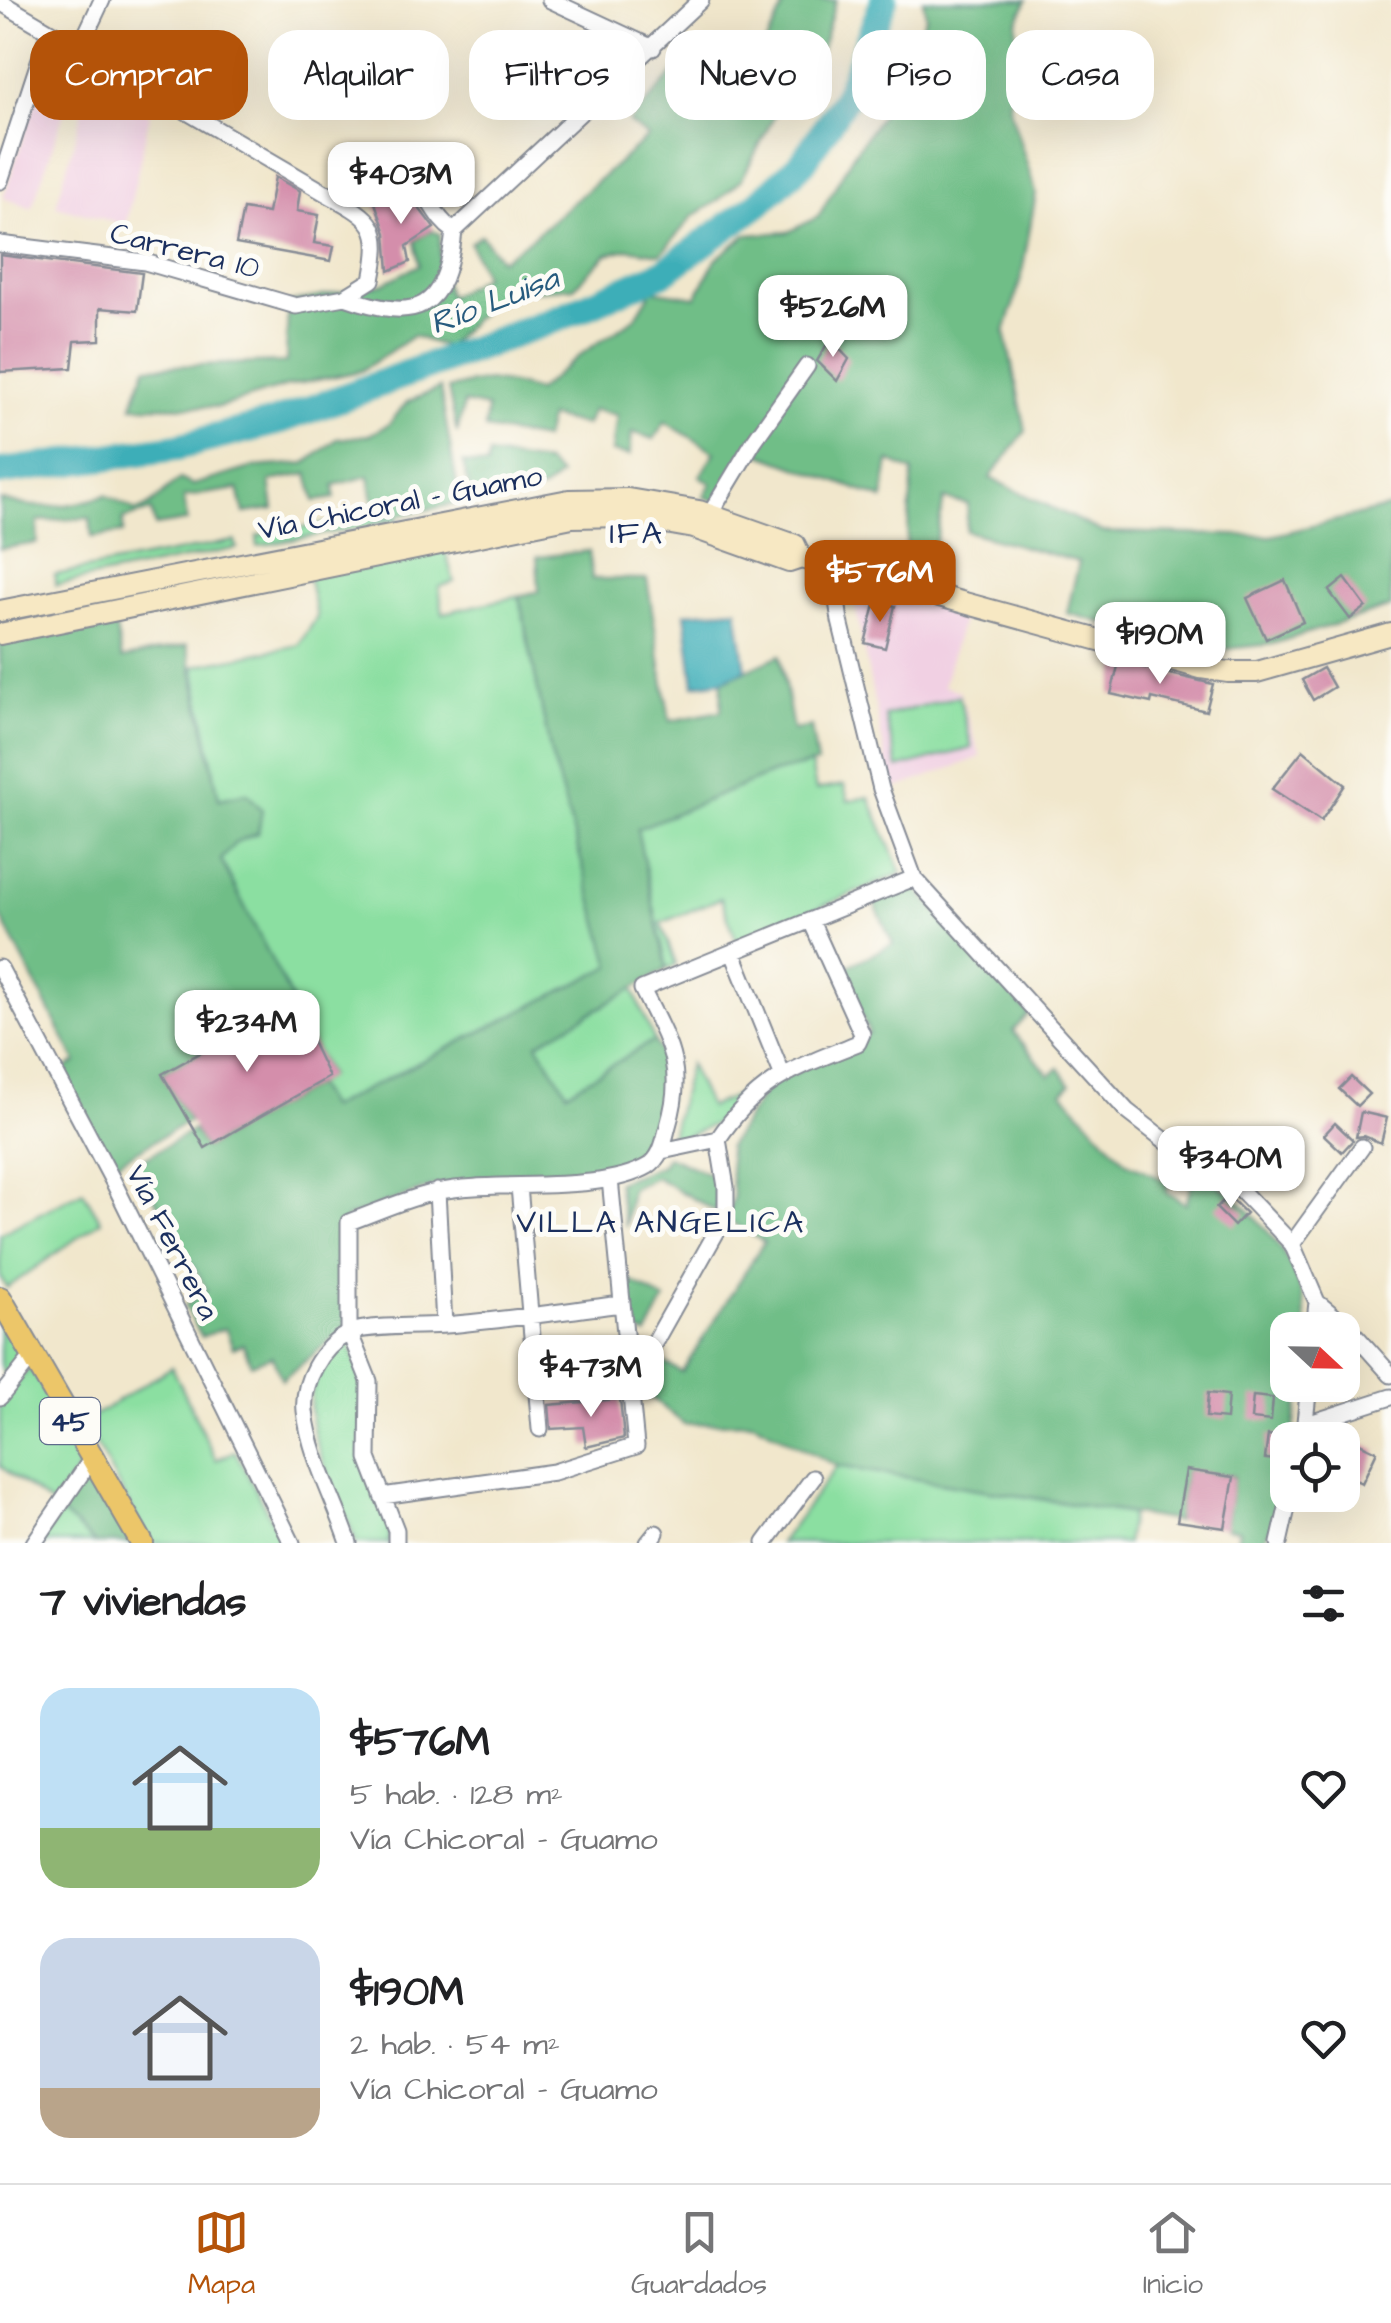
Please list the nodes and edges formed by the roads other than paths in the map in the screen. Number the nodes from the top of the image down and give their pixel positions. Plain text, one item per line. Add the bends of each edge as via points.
1 (102, 0) edge
2 (550, 0) edge
3 (701, 0) edge
4 (0, 2) edge
5 (42, 30) edge
6 (88, 30) edge
7 (652, 48) junction
8 (30, 89) edge
9 (198, 120) edge
10 (0, 181) edge
11 (326, 194) junction
12 (454, 231) junction
13 (0, 244) edge
14 (345, 297) junction
15 (807, 366) dead end
16 (701, 518) junction
17 (832, 568) junction
18 (258, 571) junction
19 (57, 600) junction
20 (0, 611) edge
21 (61, 622) junction
22 (0, 634) edge
23 (1391, 634) edge
24 (914, 878) junction
25 (811, 921) junction
26 (733, 953) junction
27 (0, 968) edge
28 (782, 1074) junction
29 (718, 1139) junction
30 (1362, 1147) dead end
31 (662, 1151) junction
32 (610, 1179) junction
33 (518, 1186) junction
34 (437, 1191) junction
35 (1292, 1244) junction
36 (0, 1298) edge
37 (1318, 1302) junction
38 (622, 1304) junction
39 (1317, 1312) edge
40 (530, 1316) junction
41 (444, 1325) junction
42 (350, 1332) junction
43 (653, 1345) dead end
44 (32, 1356) junction
45 (1391, 1376) edge
46 (2, 1386) edge
47 (1391, 1397) edge
48 (1330, 1422) edge
49 (540, 1429) dead end
50 (92, 1458) junction
51 (813, 1478) dead end
52 (382, 1496) junction
53 (1286, 1512) edge
54 (1278, 1542) edge
55 (34, 1543) edge
56 (142, 1543) edge
57 (292, 1543) edge
58 (348, 1543) edge
59 (396, 1543) edge
60 (765, 1543) edge

1 - 6 street
2 - 7 street
3 - 7 street
4 - 5 street
7 - 12 street
8 - 10 street
9 - 11 street
11 - 12 street via 414,184 438,220
11 - 14 street via 366,216 378,246 372,280
12 - 14 street via 451,259 430,303 389,308
13 - 14 street, Carrera 10 via 144,262 296,306
15 - 16 street
16 - 17 street, Vía Chicoral - Guamo via 795,546 802,558
16 - 18 street, Vía Chicoral - Guamo via 628,499 569,500 526,518
17 - 23 street, Vía Chicoral - Guamo via 1228,672 1257,672
17 - 24 street via 881,789
18 - 19 street, Vía Chicoral - Guamo
18 - 21 street, Vía Chicoral - Guamo
19 - 20 street, Vía Chicoral - Guamo
19 - 21 street
21 - 22 street, Vía Chicoral - Guamo
24 - 25 street
24 - 35 street via 1127,1111 1233,1182
25 - 26 street
25 - 28 street via 862,1034 858,1044
26 - 28 street
26 - 31 street via 642,989 672,1051 677,1080
27 - 57 street, Vía Ferrera
28 - 29 street
29 - 31 street
29 - 43 street via 726,1215
30 - 35 street
31 - 32 street via 650,1165
32 - 33 street
32 - 38 street
33 - 34 street
33 - 40 street
34 - 41 street
34 - 42 street via 349,1222
35 - 37 street
36 - 44 main road, 45
37 - 39 street
37 - 45 street
38 - 40 street
38 - 52 street via 636,1446 554,1472
40 - 41 street
40 - 49 street
41 - 42 street
42 - 52 street via 368,1381 368,1458
42 - 58 street via 319,1360 306,1385 304,1410
44 - 46 street
44 - 50 main road, 45
47 - 48 street
50 - 55 street
50 - 56 main road, 45
51 - 60 street
52 - 59 street
53 - 54 street

